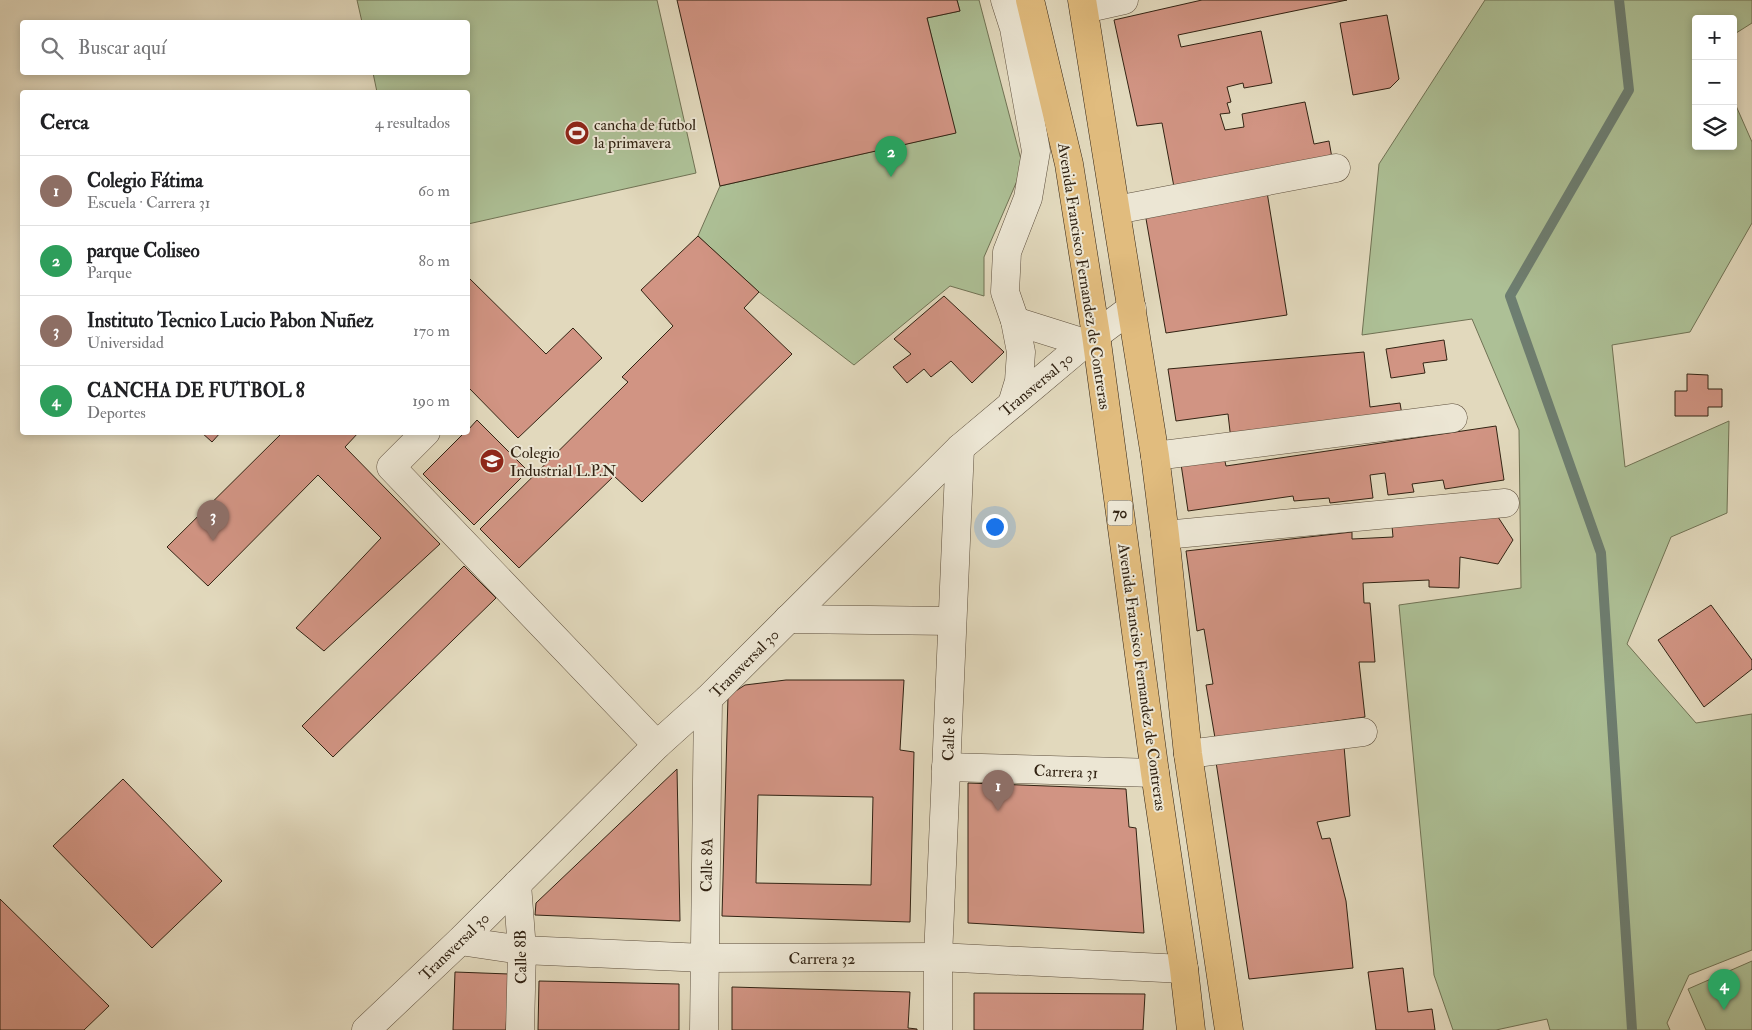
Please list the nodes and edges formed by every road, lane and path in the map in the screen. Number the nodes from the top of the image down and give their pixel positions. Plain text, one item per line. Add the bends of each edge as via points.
1 (1005, 0) edge
2 (1030, 0) edge
3 (1124, 0) edge
4 (1083, 4) edge
5 (1336, 168) dead end
6 (1116, 210) junction
7 (1132, 308) junction
8 (1015, 321) junction
9 (1090, 339) junction
10 (1012, 404) junction
11 (1453, 418) dead end
12 (423, 435) edge
13 (960, 448) junction
14 (1155, 456) junction
15 (1505, 503) dead end
16 (1165, 535) junction
17 (788, 619) junction
18 (952, 621) junction
19 (708, 699) junction
20 (1363, 732) dead end
21 (657, 745) junction
22 (1188, 754) junction
23 (946, 767) junction
24 (1156, 773) junction
25 (517, 884) junction
26 (460, 941) junction
27 (522, 950) junction
28 (938, 957) junction
29 (705, 958) junction
30 (1184, 969) junction
31 (366, 1030) edge
32 (520, 1030) edge
33 (704, 1030) edge
34 (938, 1030) edge
35 (1191, 1030) edge
36 (1229, 1030) edge

1 - 8 street via 1014,28 1036,152 1028,198 1007,252 1005,292
2 - 9 main road, Avenida Francisco Fernandez de Contreras / 70 via 1069,164
3 - 4 street
4 - 6 main road, Avenida Francisco Fernandez de Contreras
5 - 6 street
6 - 7 main road, Avenida Francisco Fernandez de Contreras
7 - 9 street, Transversal 30
7 - 14 main road, Avenida Francisco Fernandez de Contreras
8 - 9 street
8 - 10 street via 1021,352 1019,381
9 - 10 street, Transversal 30
9 - 24 main road, Avenida Francisco Fernandez de Contreras / 70
10 - 13 street, Transversal 30
11 - 14 street
12 - 21 street via 391,467
13 - 17 street, Transversal 30
13 - 18 street, Calle 8
14 - 16 main road, Avenida Francisco Fernandez de Contreras
15 - 16 street
16 - 22 main road, Avenida Francisco Fernandez de Contreras
17 - 18 street
17 - 19 street, Transversal 30
18 - 23 street, Calle 8
19 - 21 street, Transversal 30
19 - 29 street, Calle 8A
20 - 22 street
21 - 25 street, Transversal 30
22 - 36 main road, Avenida Francisco Fernandez de Contreras
23 - 24 street, Carrera 31
23 - 28 street, Calle 8
24 - 30 main road, Avenida Francisco Fernandez de Contreras / 70
25 - 26 street, Transversal 30
25 - 27 street, Calle 8B
26 - 27 street, Carrera 32
26 - 31 street, Transversal 30
27 - 29 street, Carrera 32
27 - 32 street, Calle 8B
28 - 29 street, Carrera 32
28 - 30 street, Carrera 32
28 - 34 street, Calle 8
29 - 33 street, Calle 8A
30 - 35 main road, Avenida Francisco Fernandez de Contreras / 70

